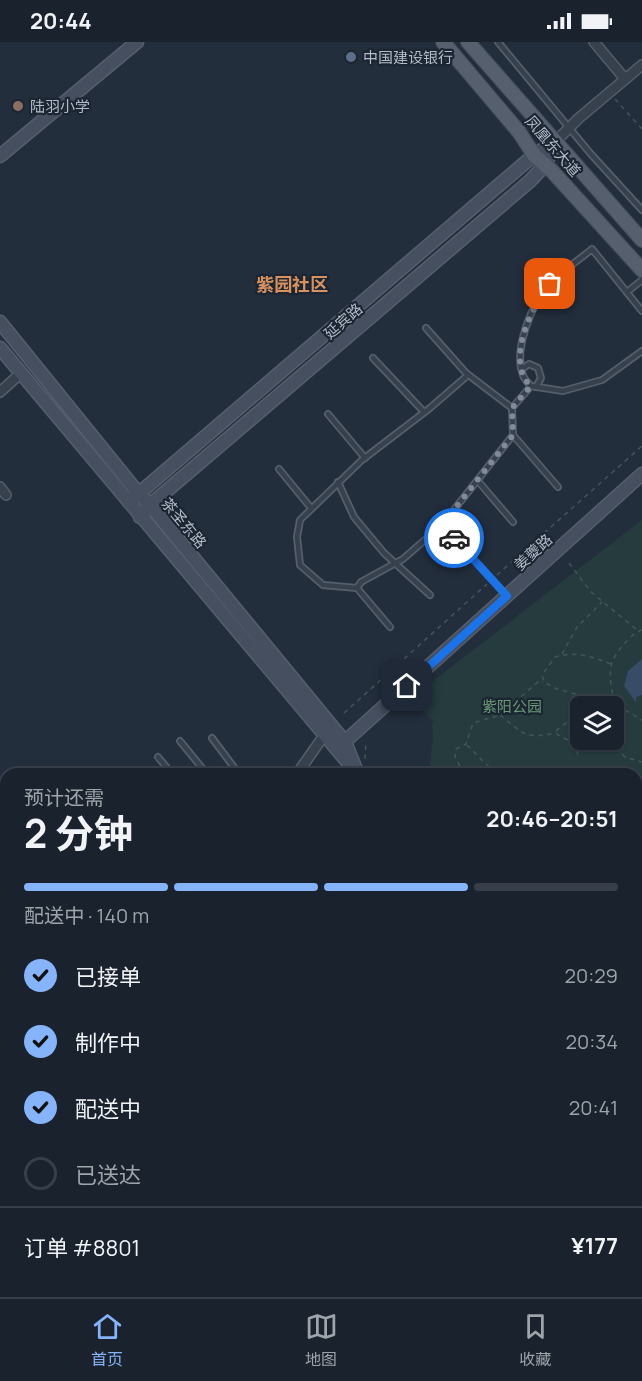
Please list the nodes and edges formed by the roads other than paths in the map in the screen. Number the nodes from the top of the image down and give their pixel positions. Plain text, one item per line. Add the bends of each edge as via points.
1 (137, 42) edge
2 (443, 42) edge
3 (468, 42) edge
4 (498, 42) edge
5 (594, 42) edge
6 (642, 65) edge
7 (625, 79) junction
8 (568, 127) junction
9 (555, 142) junction
10 (534, 154) junction
11 (0, 156) edge
12 (545, 165) junction
13 (642, 210) edge
14 (642, 240) edge
15 (642, 270) edge
16 (642, 280) edge
17 (627, 292) junction
18 (642, 311) edge
19 (0, 322) edge
20 (426, 328) dead end
21 (0, 348) edge
22 (642, 351) edge
23 (373, 358) dead end
24 (522, 369) junction
25 (21, 373) junction
26 (468, 375) junction
27 (534, 386) junction
28 (0, 392) edge
29 (512, 408) junction
30 (424, 412) junction
31 (328, 414) dead end
32 (513, 435) junction
33 (365, 458) junction
34 (279, 469) dead end
35 (642, 474) edge
36 (478, 481) junction
37 (338, 482) junction
38 (558, 487) dead end
39 (134, 498) junction
40 (150, 505) junction
41 (310, 508) junction
42 (140, 517) junction
43 (513, 522) dead end
44 (442, 525) junction
45 (396, 563) junction
46 (357, 588) junction
47 (430, 595) dead end
48 (507, 596) junction
49 (390, 627) dead end
50 (324, 734) junction
51 (212, 738) dead end
52 (180, 741) dead end
53 (341, 745) junction
54 (158, 757) dead end
55 (167, 768) edge
56 (202, 768) edge
57 (234, 768) edge
58 (301, 768) edge
59 (358, 768) edge

1 - 11 street
2 - 10 main road, 凤凰东大道
3 - 9 main road, 凤凰东大道
4 - 8 lane
5 - 7 street
6 - 7 street, 延宾路
7 - 8 street, 延宾路
8 - 9 street, 延宾路
8 - 13 lane
9 - 10 street, 延宾路
9 - 12 street, 延宾路
9 - 14 main road, 凤凰东大道
10 - 12 main road, 凤凰东大道
10 - 39 street, 延宾路
12 - 15 main road, 凤凰东大道
12 - 40 street, 延宾路
16 - 17 lane
17 - 18 lane
17 - 24 lane via 592,249 537,300 526,328
19 - 39 street, 茶圣东路
20 - 26 lane
21 - 25 street, 茶圣东路
22 - 27 lane via 602,380 563,391
23 - 30 lane
24 - 27 lane via 523,376
24 - 27 lane via 529,364 538,368 541,378
25 - 28 street
25 - 39 street, 茶圣东路
26 - 29 lane
26 - 30 lane
27 - 29 lane
29 - 32 lane
30 - 33 lane
31 - 33 lane
32 - 36 lane
32 - 38 lane
33 - 37 lane
34 - 41 lane
35 - 48 street, 姜夔路
36 - 43 lane
36 - 44 lane
37 - 41 lane
37 - 45 lane via 354,517
39 - 40 street, 茶圣东路
39 - 42 street, 茶圣东路
40 - 42 street, 延宾路
40 - 53 street, 茶圣东路
41 - 46 lane via 300,520 297,537 300,565 323,585
42 - 50 street, 茶圣东路
44 - 45 lane
44 - 48 lane
45 - 46 lane
45 - 47 lane
46 - 49 lane
48 - 53 street, 姜夔路
50 - 53 street, 茶圣东路
50 - 58 street
51 - 57 lane
52 - 56 lane
53 - 59 street
54 - 55 lane

